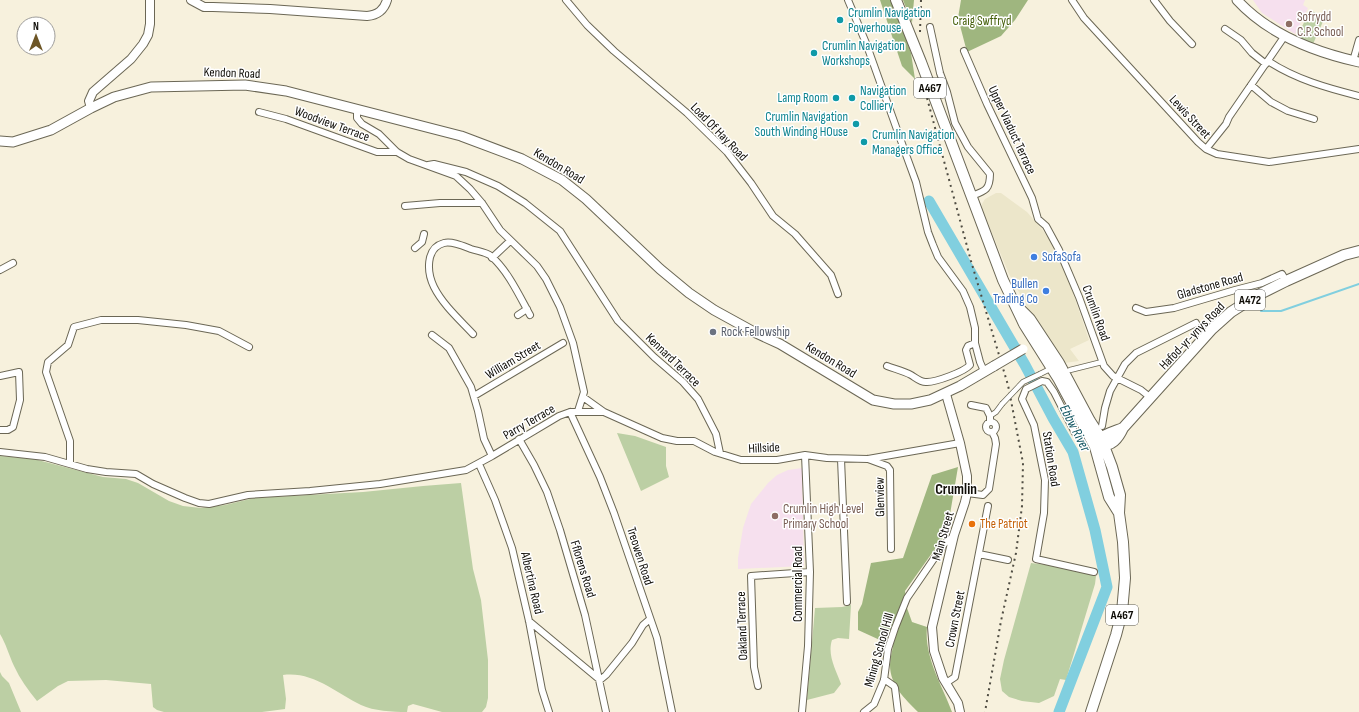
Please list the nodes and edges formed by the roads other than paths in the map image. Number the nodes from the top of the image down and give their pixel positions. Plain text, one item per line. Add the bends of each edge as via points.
1 (150, 0) edge
2 (191, 0) edge
3 (387, 0) edge
4 (566, 0) edge
5 (848, 0) edge
6 (896, 0) edge
7 (1072, 0) edge
8 (1154, 0) edge
9 (1237, 0) edge
10 (930, 27) dead end
11 (1225, 29) dead end
12 (1284, 37) junction
13 (1359, 40) edge
14 (1192, 44) dead end
15 (964, 51) dead end
16 (1267, 62) junction
17 (1356, 62) edge
18 (1252, 85) junction
19 (1359, 96) edge
20 (91, 108) junction
21 (357, 109) junction
22 (259, 112) dead end
23 (1314, 119) dead end
24 (0, 141) edge
25 (1206, 149) junction
26 (1359, 149) edge
27 (397, 152) junction
28 (428, 165) junction
29 (971, 196) junction
30 (482, 203) junction
31 (405, 206) dead end
32 (1038, 219) joint
33 (424, 234) dead end
34 (510, 240) junction
35 (422, 242) junction
36 (415, 248) dead end
37 (1359, 251) edge
38 (432, 252) junction
39 (492, 258) junction
40 (13, 263) dead end
41 (0, 270) edge
42 (1286, 281) junction
43 (838, 294) dead end
44 (1136, 308) dead end
45 (518, 315) dead end
46 (1196, 323) dead end
47 (473, 334) dead end
48 (432, 335) dead end
49 (1039, 339) junction
50 (563, 343) dead end
51 (975, 344) junction
52 (249, 347) dead end
53 (1102, 362) junction
54 (887, 366) dead end
55 (1048, 370) dead end
56 (1070, 370) dead end
57 (984, 371) junction
58 (0, 376) edge
59 (1116, 378) junction
60 (946, 394) junction
61 (474, 396) junction
62 (583, 397) junction
63 (1152, 398) junction
64 (971, 405) dead end
65 (578, 411) junction
66 (570, 412) junction
67 (604, 412) junction
68 (990, 419) junction
69 (1102, 426) dead end
70 (1123, 428) junction
71 (0, 430) edge
72 (1078, 435) dead end
73 (1118, 438) junction
74 (519, 439) junction
75 (960, 443) junction
76 (1100, 444) junction
77 (0, 452) edge
78 (720, 453) junction
79 (805, 455) junction
80 (492, 456) junction
81 (841, 459) junction
82 (868, 459) junction
83 (70, 463) junction
84 (479, 464) junction
85 (1112, 467) junction
86 (967, 493) junction
87 (988, 506) dead end
88 (1119, 514) junction
89 (954, 535) junction
90 (891, 549) dead end
91 (979, 554) junction
92 (1008, 560) dead end
93 (810, 572) junction
94 (1094, 572) dead end
95 (847, 602) dead end
96 (650, 619) junction
97 (530, 621) junction
98 (884, 679) junction
99 (600, 680) junction
100 (946, 683) junction
101 (758, 686) dead end
102 (549, 712) edge
103 (606, 712) edge
104 (672, 712) edge
105 (802, 712) edge
106 (864, 712) edge
107 (898, 712) edge
108 (960, 712) edge
109 (1092, 712) edge

1 - 20 street via 148,35 131,59 93,92 89,101
2 - 3 street via 204,7 367,16 378,14
4 - 43 street, Load Of Hay Road via 614,51 687,113 727,152 773,216 796,234 831,275
5 - 51 street via 908,158 933,245 938,257 963,291 970,307 975,328
6 - 29 main road, A467
7 - 25 street, Lewis Street via 1084,18
8 - 14 street
9 - 12 main road
10 - 29 street via 955,123 968,147 990,174 989,186
11 - 16 street via 1241,40 1252,54
12 - 16 street
12 - 17 main road via 1307,48
13 - 17 street
15 - 32 street, Upper Viaduct Terrace via 1032,198
16 - 18 street
16 - 19 street via 1316,84
18 - 23 street via 1271,102 1288,111
18 - 25 street
20 - 21 main road, Kendon Road via 114,97 150,86 246,85 286,91
20 - 24 main road, Kendon Road via 51,130 13,142
21 - 27 street via 357,118 362,124 379,134
21 - 60 main road, Kendon Road via 461,136 522,159 562,180 689,293 714,310 780,344 873,400 911,404
22 - 27 street, Woodview Terrace via 377,152
25 - 26 street, Lewis Street via 1217,154 1269,162
27 - 28 street
28 - 30 street via 456,176
28 - 78 street, Kennard Terrace via 434,164 466,172 498,186 525,203 560,231 618,321 698,399 716,434
29 - 49 main road, A467 via 1012,300 1024,324
30 - 31 street via 440,202
30 - 34 street
32 - 53 street, Crumlin Road via 1046,226 1060,250
33 - 35 street
34 - 39 street
34 - 62 street via 537,266 560,307 580,371
35 - 36 street
35 - 38 street
37 - 42 main road, Hafod-yr-ynys Road / A472
38 - 39 street via 436,247 450,243
38 - 47 street via 429,260 434,287
39 - 45 street via 504,271 529,312
40 - 41 street
42 - 44 street, Gladstone Road via 1282,274 1262,283 1174,308 1146,312
42 - 63 main road, Hafod-yr-ynys Road / A472 via 1221,320
46 - 59 street via 1136,353
48 - 61 street via 449,348
49 - 57 main road, Kendon Road, bridge
49 - 76 main road, A467 via 1066,393
50 - 61 street, William Street
51 - 54 street via 968,346 966,350 970,365 967,369 928,382 919,381 910,374
51 - 57 street
52 - 83 street via 219,330 179,324 101,320 74,327 68,345 48,362 46,372 70,442
53 - 56 street
53 - 59 street, Crumlin Road via 1107,371
55 - 68 street, bridge via 1023,382
57 - 60 main road, Kendon Road
58 - 71 street via 19,372 20,400 12,427
59 - 63 street, Crumlin Road
59 - 69 street via 1108,397
60 - 75 street, Main Street
61 - 80 street via 484,439
62 - 65 street
62 - 67 street
63 - 70 main road, Hafod-yr-ynys Road / A472
64 - 68 street via 986,408
65 - 66 street, Parry Terrace
65 - 67 street, Hillside
66 - 74 street, Parry Terrace
66 - 96 street, Treowen Road via 614,513
67 - 78 street, Hillside via 662,438 677,442 694,441
68 - 86 street via 986,429 992,432 996,444 989,489 983,495
70 - 73 main road, Hafod-yr-ynys Road / A472
70 - 76 main road, Hafod-yr-ynys Road / A472 via 1110,433
72 - 94 street, Station Road via 1074,433 1051,387 1045,381 1025,390 1023,401 1034,425 1046,485 1036,559
73 - 76 main road via 1112,443
73 - 85 main road, Hafod-yr-ynys Road
74 - 80 street, Parry Terrace
74 - 99 street, Fflorens Road via 544,485 556,518 586,615
75 - 82 street, Hillside
75 - 86 street, Main Street via 967,476
76 - 85 main road, A467
76 - 88 main road, A467 via 1109,497
77 - 83 street, Parry Terrace via 45,457
78 - 79 street, Hillside via 741,460 777,460
79 - 81 street, Hillside
79 - 93 street, Commercial Road
80 - 84 street, Parry Terrace
81 - 82 street, Hillside
81 - 95 street
82 - 90 street, Glenview via 887,466 890,470
83 - 84 street, Parry Terrace via 87,469 136,474 185,498 209,504 248,495 380,484 459,471
84 - 97 street, Albertina Road via 512,548
85 - 88 main road, A467 via 1120,495
86 - 89 street, Main Street
87 - 91 street, Crown Street
88 - 109 main road, A467 via 1125,578 1122,612
89 - 98 street, Mining School Hill via 944,544 907,598 888,649
89 - 100 street, Main Street via 932,627 934,651
91 - 92 street
91 - 100 street, Crown Street via 955,677
93 - 101 street, Oakland Terrace via 751,576 754,667
93 - 105 street, Commercial Road via 808,646
96 - 99 street
96 - 104 street, Treowen Road via 657,638
97 - 99 street
97 - 102 street, Albertina Road via 542,690
98 - 106 street, Mining School Hill via 874,704
98 - 107 street via 895,688
99 - 103 street, Fflorens Road
100 - 108 street, Main Street via 958,703

